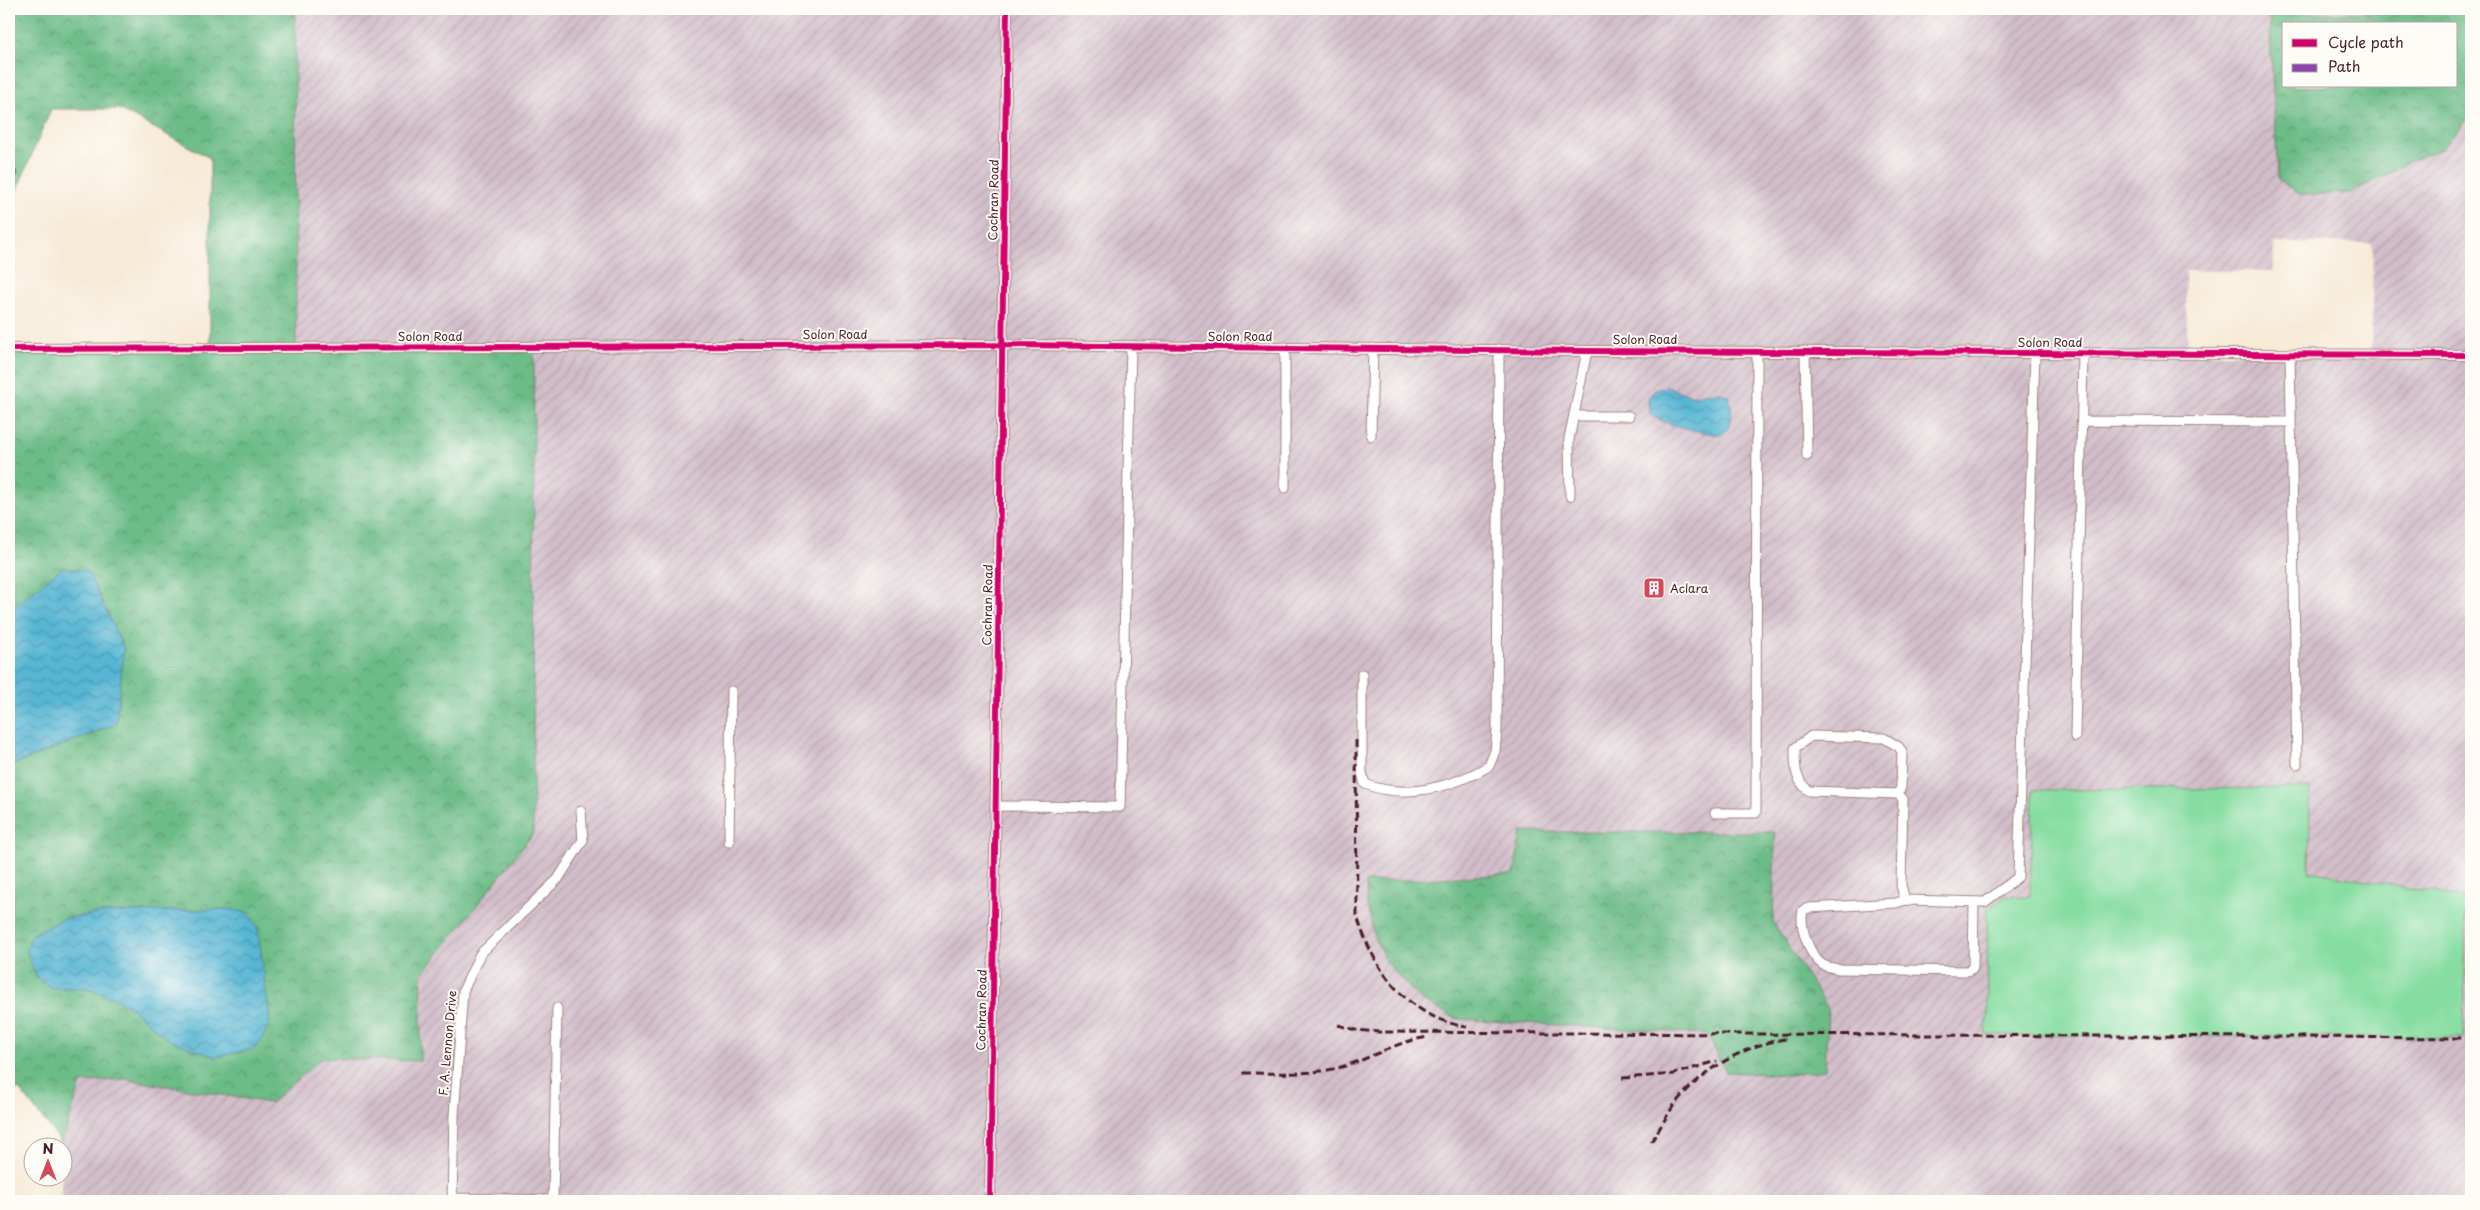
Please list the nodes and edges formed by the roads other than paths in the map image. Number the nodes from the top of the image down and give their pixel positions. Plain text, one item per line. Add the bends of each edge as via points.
1 (1007, 9) edge
2 (1002, 345) junction
3 (1131, 346) junction
4 (1286, 347) junction
5 (1373, 348) junction
6 (9, 349) edge
7 (1499, 349) junction
8 (1587, 351) junction
9 (1757, 351) junction
10 (1805, 352) junction
11 (2035, 353) junction
12 (2083, 354) junction
13 (2290, 354) junction
14 (2471, 355) edge
15 (1574, 416) junction
16 (1629, 416) dead end
17 (2082, 420) junction
18 (2291, 422) junction
19 (1371, 436) dead end
20 (1807, 456) dead end
21 (1286, 488) dead end
22 (1570, 496) dead end
23 (1362, 674) dead end
24 (731, 691) dead end
25 (2075, 737) dead end
26 (2297, 764) dead end
27 (1898, 794) junction
28 (995, 806) junction
29 (581, 811) dead end
30 (1715, 813) dead end
31 (729, 842) dead end
32 (1905, 900) junction
33 (1974, 902) junction
34 (557, 1008) dead end
35 (452, 1200) edge
36 (990, 1201) edge

1 - 2 street, Cochran Road
2 - 3 street, Solon Road
2 - 6 street, Solon Road
2 - 28 street, Cochran Road
3 - 4 street, Solon Road
3 - 28 street via 1120,807
4 - 5 street, Solon Road
4 - 21 street
5 - 7 street, Solon Road
5 - 19 street
7 - 8 street, Solon Road
7 - 23 street via 1497,731 1489,766 1426,790 1408,791 1365,784 1362,772
8 - 9 street, Solon Road
8 - 15 street
9 - 10 street, Solon Road
9 - 30 street via 1756,813
10 - 11 street, Solon Road
10 - 20 street
11 - 12 street, Solon Road
11 - 33 street via 2018,877 1985,902
12 - 13 street, Solon Road
12 - 17 street
13 - 14 street, Solon Road
13 - 18 street
15 - 16 street
15 - 22 street via 1568,439
17 - 18 street
17 - 25 street
18 - 26 street
24 - 31 street
27 - 27 street via 1809,791 1796,774 1795,748 1810,736 1884,738 1892,741 1902,752
27 - 32 street via 1903,799 1900,885
28 - 36 street, Cochran Road
29 - 35 street, F. A. Lennon Drive via 582,840 558,879 480,954 463,991
32 - 33 street
32 - 33 street via 1809,908 1803,910 1801,916 1803,932 1810,949 1823,965 1838,969 1967,971 1973,968
34 - 35 street via 553,1200

